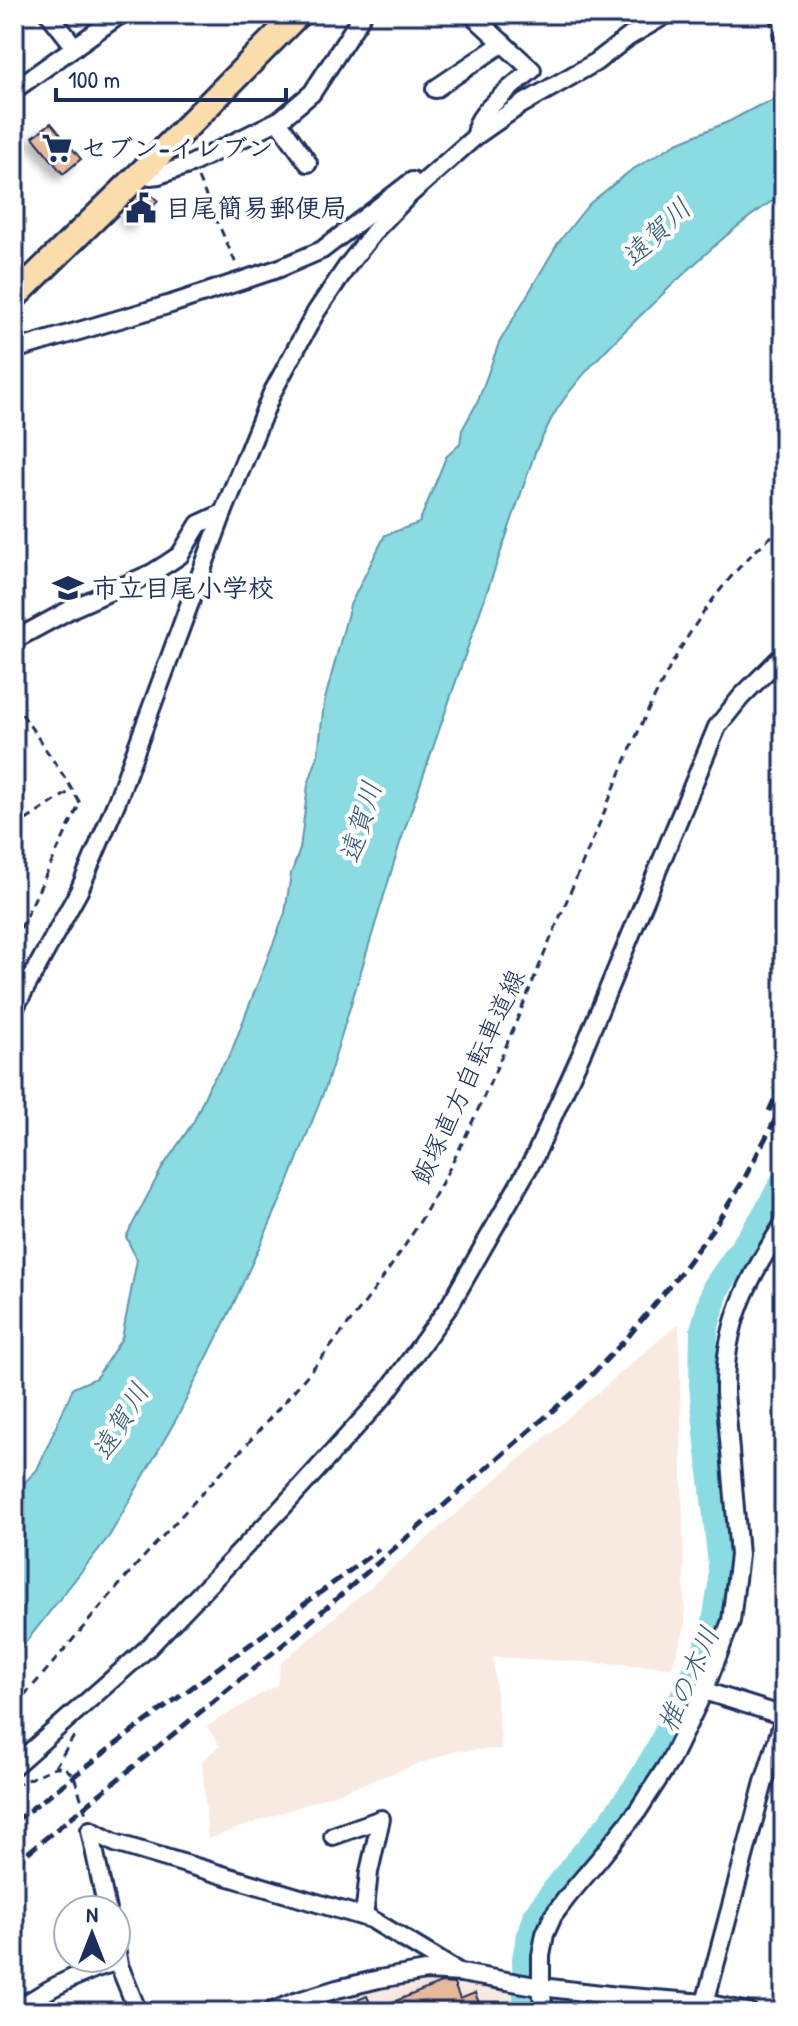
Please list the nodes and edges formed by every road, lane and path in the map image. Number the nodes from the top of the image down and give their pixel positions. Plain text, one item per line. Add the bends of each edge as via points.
1 (49, 14) edge
2 (121, 14) edge
3 (298, 14) edge
4 (363, 14) edge
5 (471, 14) edge
6 (667, 14) edge
7 (503, 43) junction
8 (75, 47) junction
9 (443, 88) dead end
10 (14, 90) edge
11 (278, 121) junction
12 (476, 136) junction
13 (308, 163) dead end
14 (191, 164) junction
15 (442, 166) junction
16 (143, 171) junction
17 (243, 280) junction
18 (14, 297) edge
19 (14, 350) edge
20 (223, 513) junction
21 (784, 526) edge
22 (14, 640) edge
23 (784, 654) edge
24 (14, 702) edge
25 (72, 790) junction
26 (14, 828) edge
27 (14, 942) edge
28 (14, 1009) edge
29 (784, 1223) edge
30 (704, 1691) junction
31 (14, 1705) edge
32 (783, 1725) edge
33 (14, 1766) edge
34 (14, 1786) edge
35 (90, 1830) junction
36 (333, 1836) dead end
37 (104, 1894) edge
38 (364, 1917) junction
39 (461, 1973) junction
40 (77, 1974) edge
41 (124, 1974) edge
42 (541, 1987) junction
43 (705, 2003) junction
44 (35, 2006) edge
45 (14, 2008) edge
46 (138, 2012) edge
47 (271, 2012) edge
48 (544, 2012) edge
49 (749, 2012) edge

1 - 8 street
2 - 8 street
3 - 16 highway
4 - 11 street via 312,93
5 - 7 street
6 - 12 street
7 - 9 street
7 - 12 street via 532,70 485,114
8 - 10 street
11 - 13 street
11 - 14 street
12 - 15 street
14 - 16 street via 159,175
14 - 17 path
15 - 17 street via 410,181 322,250
15 - 20 street via 377,228 316,312 272,393
16 - 18 highway
17 - 19 street
20 - 22 street via 199,524 180,555 152,573
20 - 28 street via 117,801 79,891
21 - 31 path, 飯塚直方自転車道線 via 723,585 680,647 631,747 478,1109 410,1237 306,1378
23 - 33 street via 717,727 534,1158 450,1305 384,1396 280,1510 150,1646
24 - 25 path
25 - 26 path
25 - 27 path via 80,803
29 - 30 street via 756,1268 729,1335 725,1393 739,1555 731,1621
30 - 32 street
30 - 42 street via 670,1761 637,1812 553,1916 541,1956
32 - 43 street
34 - 35 path via 55,1767 70,1770
35 - 37 street
35 - 38 street via 115,1843
36 - 38 street via 381,1819
38 - 39 street
39 - 42 street
39 - 47 street via 426,1971 379,1979
40 - 44 street
41 - 46 street
42 - 43 street
42 - 48 street
43 - 49 street
44 - 45 street

